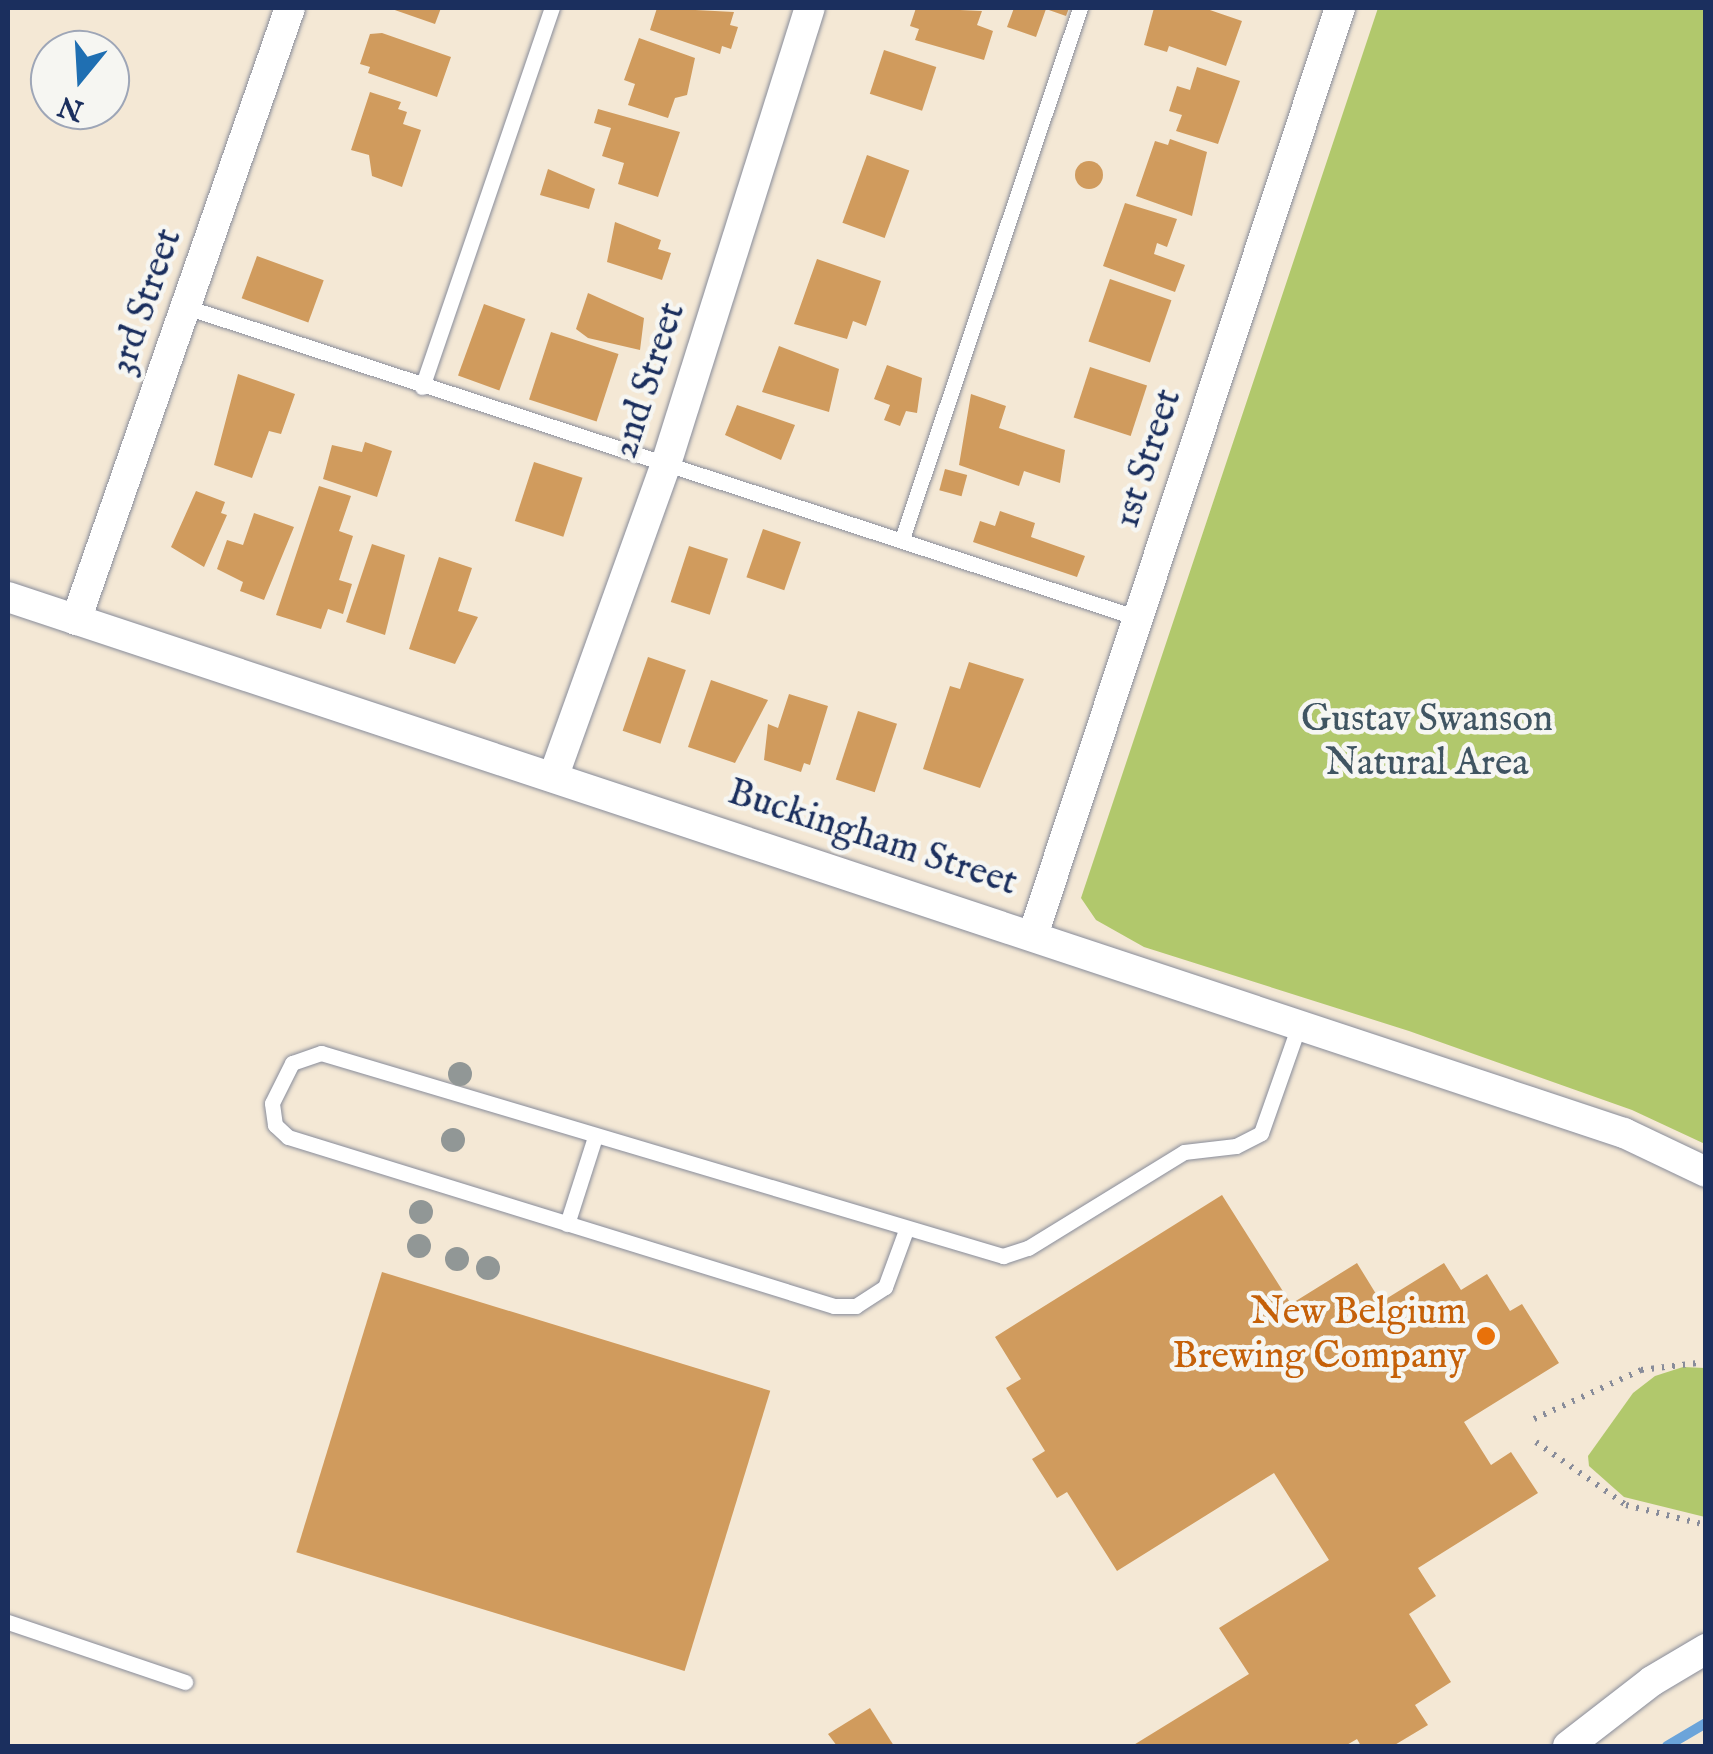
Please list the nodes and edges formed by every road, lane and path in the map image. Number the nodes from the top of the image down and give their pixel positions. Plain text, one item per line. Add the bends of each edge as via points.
1 (290, 8) edge
2 (552, 8) edge
3 (810, 8) edge
4 (1080, 8) edge
5 (1340, 8) edge
6 (188, 308) junction
7 (422, 387) junction
8 (666, 464) junction
9 (902, 540) junction
10 (8, 598) edge
11 (1138, 618) junction
12 (76, 620) junction
13 (554, 775) junction
14 (1033, 935) junction
15 (1300, 1026) junction
16 (595, 1137) junction
17 (1706, 1172) edge
18 (568, 1224) junction
19 (906, 1230) junction
20 (1706, 1362) edge
21 (1534, 1420) dead end
22 (1536, 1442) dead end
23 (1706, 1525) edge
24 (8, 1622) edge
25 (1706, 1650) edge
26 (185, 1682) dead end
27 (1568, 1746) edge

1 - 6 street, 3rd Street
2 - 7 lane
3 - 8 street, 2nd Street
4 - 9 lane
5 - 11 street, 1st Street
6 - 7 lane
6 - 12 street, 3rd Street
7 - 8 lane
8 - 9 lane
8 - 13 street, 2nd Street
9 - 11 lane
10 - 12 street, Buckingham Street
11 - 14 street, 1st Street
12 - 13 street, Buckingham Street
13 - 14 street, Buckingham Street
14 - 15 street, Buckingham Street
15 - 17 street, Buckingham Street via 1624,1133
15 - 19 lane via 1261,1133 1236,1146 1184,1152 1028,1248 1002,1256
16 - 18 lane
16 - 18 lane via 321,1054 292,1062 275,1091 271,1115 288,1138
16 - 19 lane
18 - 19 lane via 846,1308 886,1287
20 - 21 path via 1642,1370
22 - 23 path via 1626,1505
24 - 26 lane
25 - 27 street via 1652,1680

